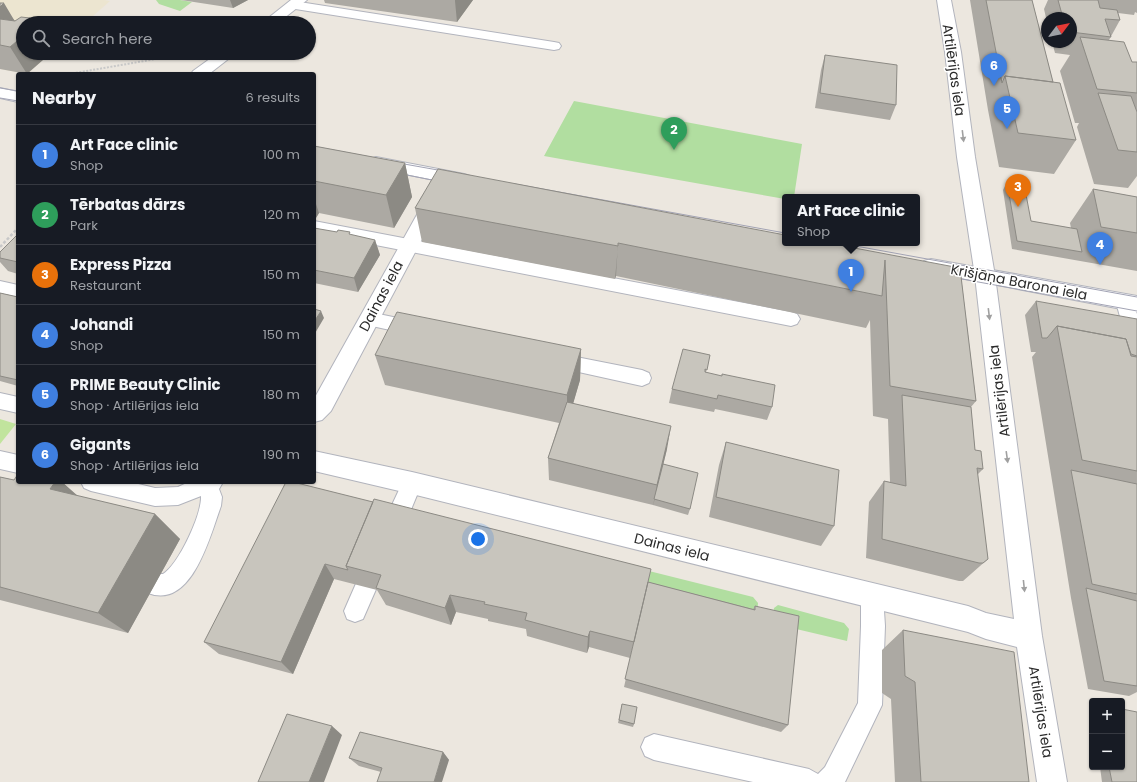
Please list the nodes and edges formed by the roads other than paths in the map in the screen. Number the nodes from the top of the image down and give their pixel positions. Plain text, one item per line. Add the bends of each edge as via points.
1 (944, 0) edge
2 (297, 3) edge
3 (279, 16) edge
4 (554, 46) dead end
5 (218, 60) edge
6 (202, 72) edge
7 (0, 93) edge
8 (16, 97) edge
9 (370, 166) edge
10 (438, 175) junction
11 (477, 182) edge
12 (316, 227) edge
13 (409, 245) junction
14 (912, 262) edge
15 (985, 276) junction
16 (0, 287) edge
17 (16, 291) edge
18 (1131, 303) edge
19 (369, 319) junction
20 (791, 319) dead end
21 (433, 333) edge
22 (1137, 346) edge
23 (541, 356) edge
24 (642, 378) dead end
25 (0, 401) edge
26 (16, 405) edge
27 (316, 411) edge
28 (0, 460) edge
29 (316, 461) edge
30 (16, 464) edge
31 (412, 483) junction
32 (100, 484) edge
33 (208, 484) edge
34 (210, 484) edge
35 (395, 522) edge
36 (156, 585) dead end
37 (366, 587) edge
38 (872, 595) junction
39 (355, 611) dead end
40 (1030, 636) junction
41 (654, 747) dead end
42 (809, 782) edge
43 (828, 782) edge
44 (1052, 782) edge

1 -> 15 street, Artilērijas iela
2 - 3 street
2 - 4 lane
5 - 6 street
7 - 8 street
9 - 10 street
10 - 11 street
10 - 13 street, Dainas iela via 428,210
12 - 13 lane via 339,224
13 - 19 street, Dainas iela
13 - 20 lane
14 - 15 street, Krišjāņa Barona iela
15 - 18 street, Krišjāņa Barona iela
15 -> 40 street, Artilērijas iela
16 - 17 lane
18 - 22 lane
19 - 21 lane
19 - 27 street, Dainas iela via 323,404
23 - 24 lane
25 - 26 lane
28 - 30 lane
29 - 31 street, Dainas iela
31 - 35 lane
31 - 38 street, Dainas iela
32 - 33 lane via 154,497 178,496
34 - 36 lane via 211,506 186,566 169,584
37 - 39 lane
38 - 40 street, Dainas iela
38 - 43 lane via 870,705 834,776
40 - 44 street, Artilērijas iela
41 - 42 lane

